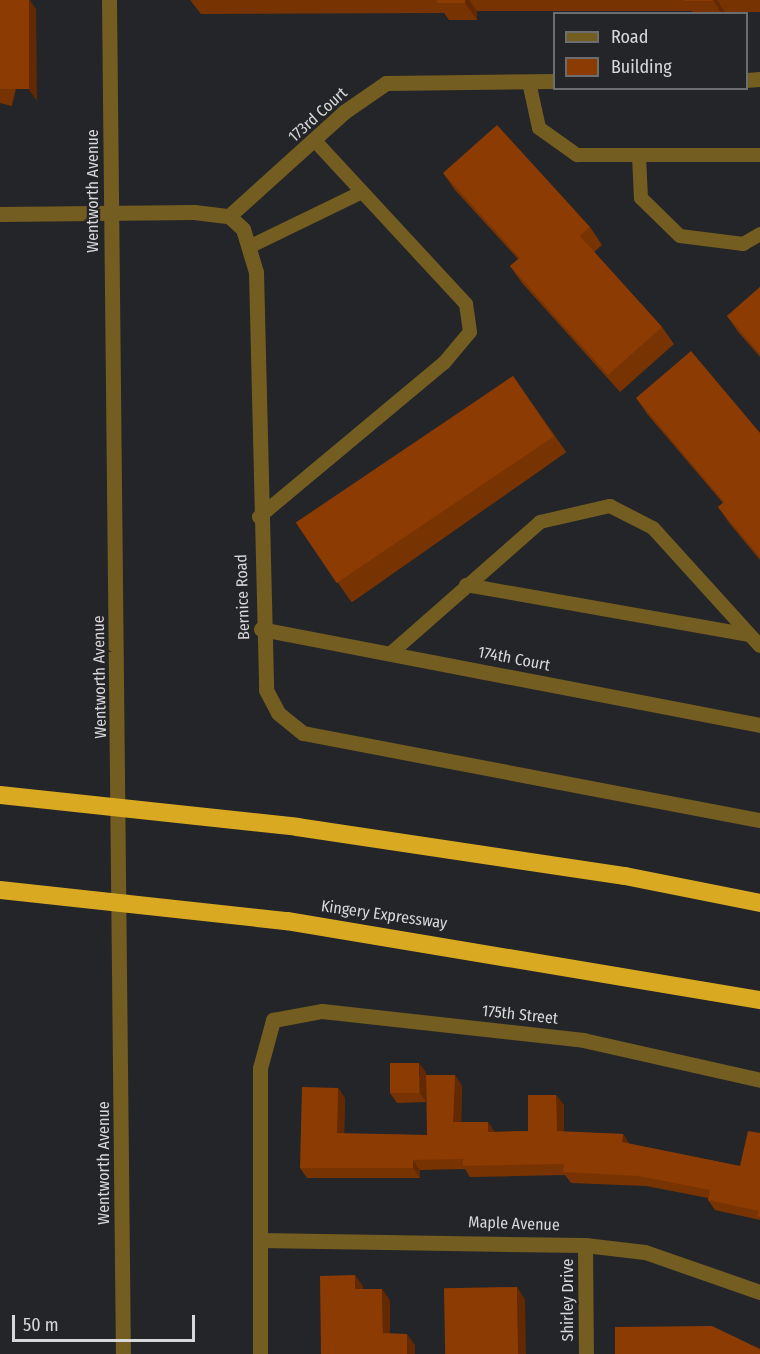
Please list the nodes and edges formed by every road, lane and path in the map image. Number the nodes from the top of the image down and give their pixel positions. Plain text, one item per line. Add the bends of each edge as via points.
1 (109, 0) edge
2 (553, 81) edge
3 (529, 82) junction
4 (315, 141) junction
5 (760, 155) edge
6 (639, 156) junction
7 (362, 192) junction
8 (111, 213) junction
9 (0, 214) edge
10 (229, 216) junction
11 (760, 234) edge
12 (251, 246) junction
13 (259, 517) junction
14 (466, 585) junction
15 (261, 629) junction
16 (750, 635) junction
17 (760, 646) edge
18 (390, 654) junction
19 (760, 725) edge
20 (0, 795) edge
21 (760, 820) edge
22 (0, 891) edge
23 (760, 903) edge
24 (760, 1000) edge
25 (760, 1080) edge
26 (260, 1240) junction
27 (585, 1245) junction
28 (760, 1292) edge
29 (123, 1354) edge
30 (260, 1354) edge
31 (586, 1354) edge

1 - 8 street, Wentworth Avenue
2 - 3 street, 173rd Court
3 - 4 street, 173rd Court via 386,83 344,112
3 - 6 lane via 539,128 577,155
4 - 7 lane
4 - 10 street, 173rd Court
5 - 6 lane
6 - 11 lane via 641,198 680,236 743,244
7 - 12 lane
7 - 13 lane via 466,304 471,332 444,363
8 - 9 street
8 - 10 street
8 - 29 street, Wentworth Avenue
10 - 12 street, Bernice Road
12 - 13 street, Bernice Road via 256,272
13 - 15 street, Bernice Road
14 - 16 lane
14 - 16 lane via 540,522 610,506 653,528
14 - 18 lane
15 - 18 street, 174th Court
15 - 21 street, Bernice Road via 266,690 278,713 303,733
16 - 17 lane
18 - 19 street, 174th Court
20 - 23 highway via 297,826 625,876
22 - 24 highway, Kingery Expressway via 299,922
25 - 26 street, 175th Street via 583,1040 322,1011 273,1020 260,1068
26 - 27 street, Maple Avenue
26 - 30 street
27 - 28 street, Maple Avenue via 645,1252
27 - 31 street, Shirley Drive

